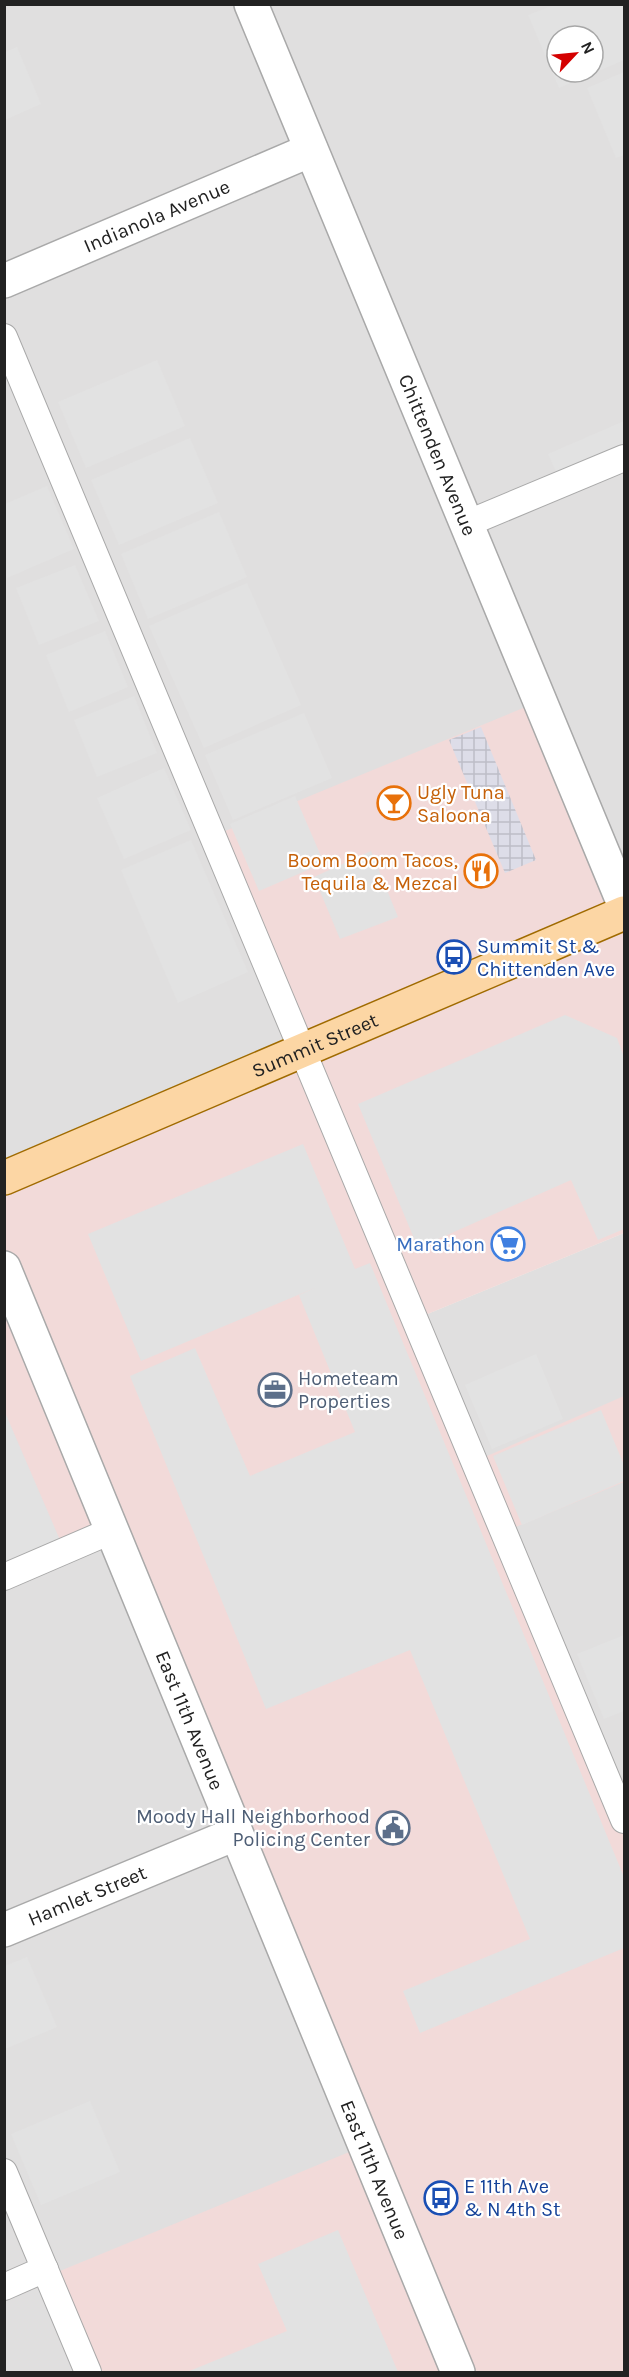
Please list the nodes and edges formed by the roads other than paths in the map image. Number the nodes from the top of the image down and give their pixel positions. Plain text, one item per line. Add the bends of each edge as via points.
1 (251, 4) edge
2 (311, 150) junction
3 (4, 281) edge
4 (4, 337) edge
5 (624, 458) edge
6 (466, 524) junction
7 (624, 904) edge
8 (624, 913) edge
9 (303, 1051) junction
10 (4, 1178) edge
11 (4, 1268) edge
12 (113, 1530) junction
13 (4, 1577) edge
14 (624, 1820) edge
15 (235, 1833) junction
16 (4, 1930) edge
17 (4, 2172) edge
18 (45, 2269) junction
19 (4, 2286) edge
20 (88, 2373) edge
21 (458, 2373) edge

1 - 2 street, Chittenden Avenue
2 - 3 street, Indianola Avenue
2 - 6 street, Chittenden Avenue
4 - 9 lane
5 - 6 lane
6 - 7 street, Chittenden Avenue
8 - 9 main road, Summit Street
9 - 10 main road, Summit Street
9 - 14 lane
11 - 12 street, East 11th Avenue
12 - 13 lane
12 - 15 street, East 11th Avenue
15 - 16 street, Hamlet Street
15 - 21 street, East 11th Avenue
17 - 18 lane
18 - 19 lane
18 - 20 lane

